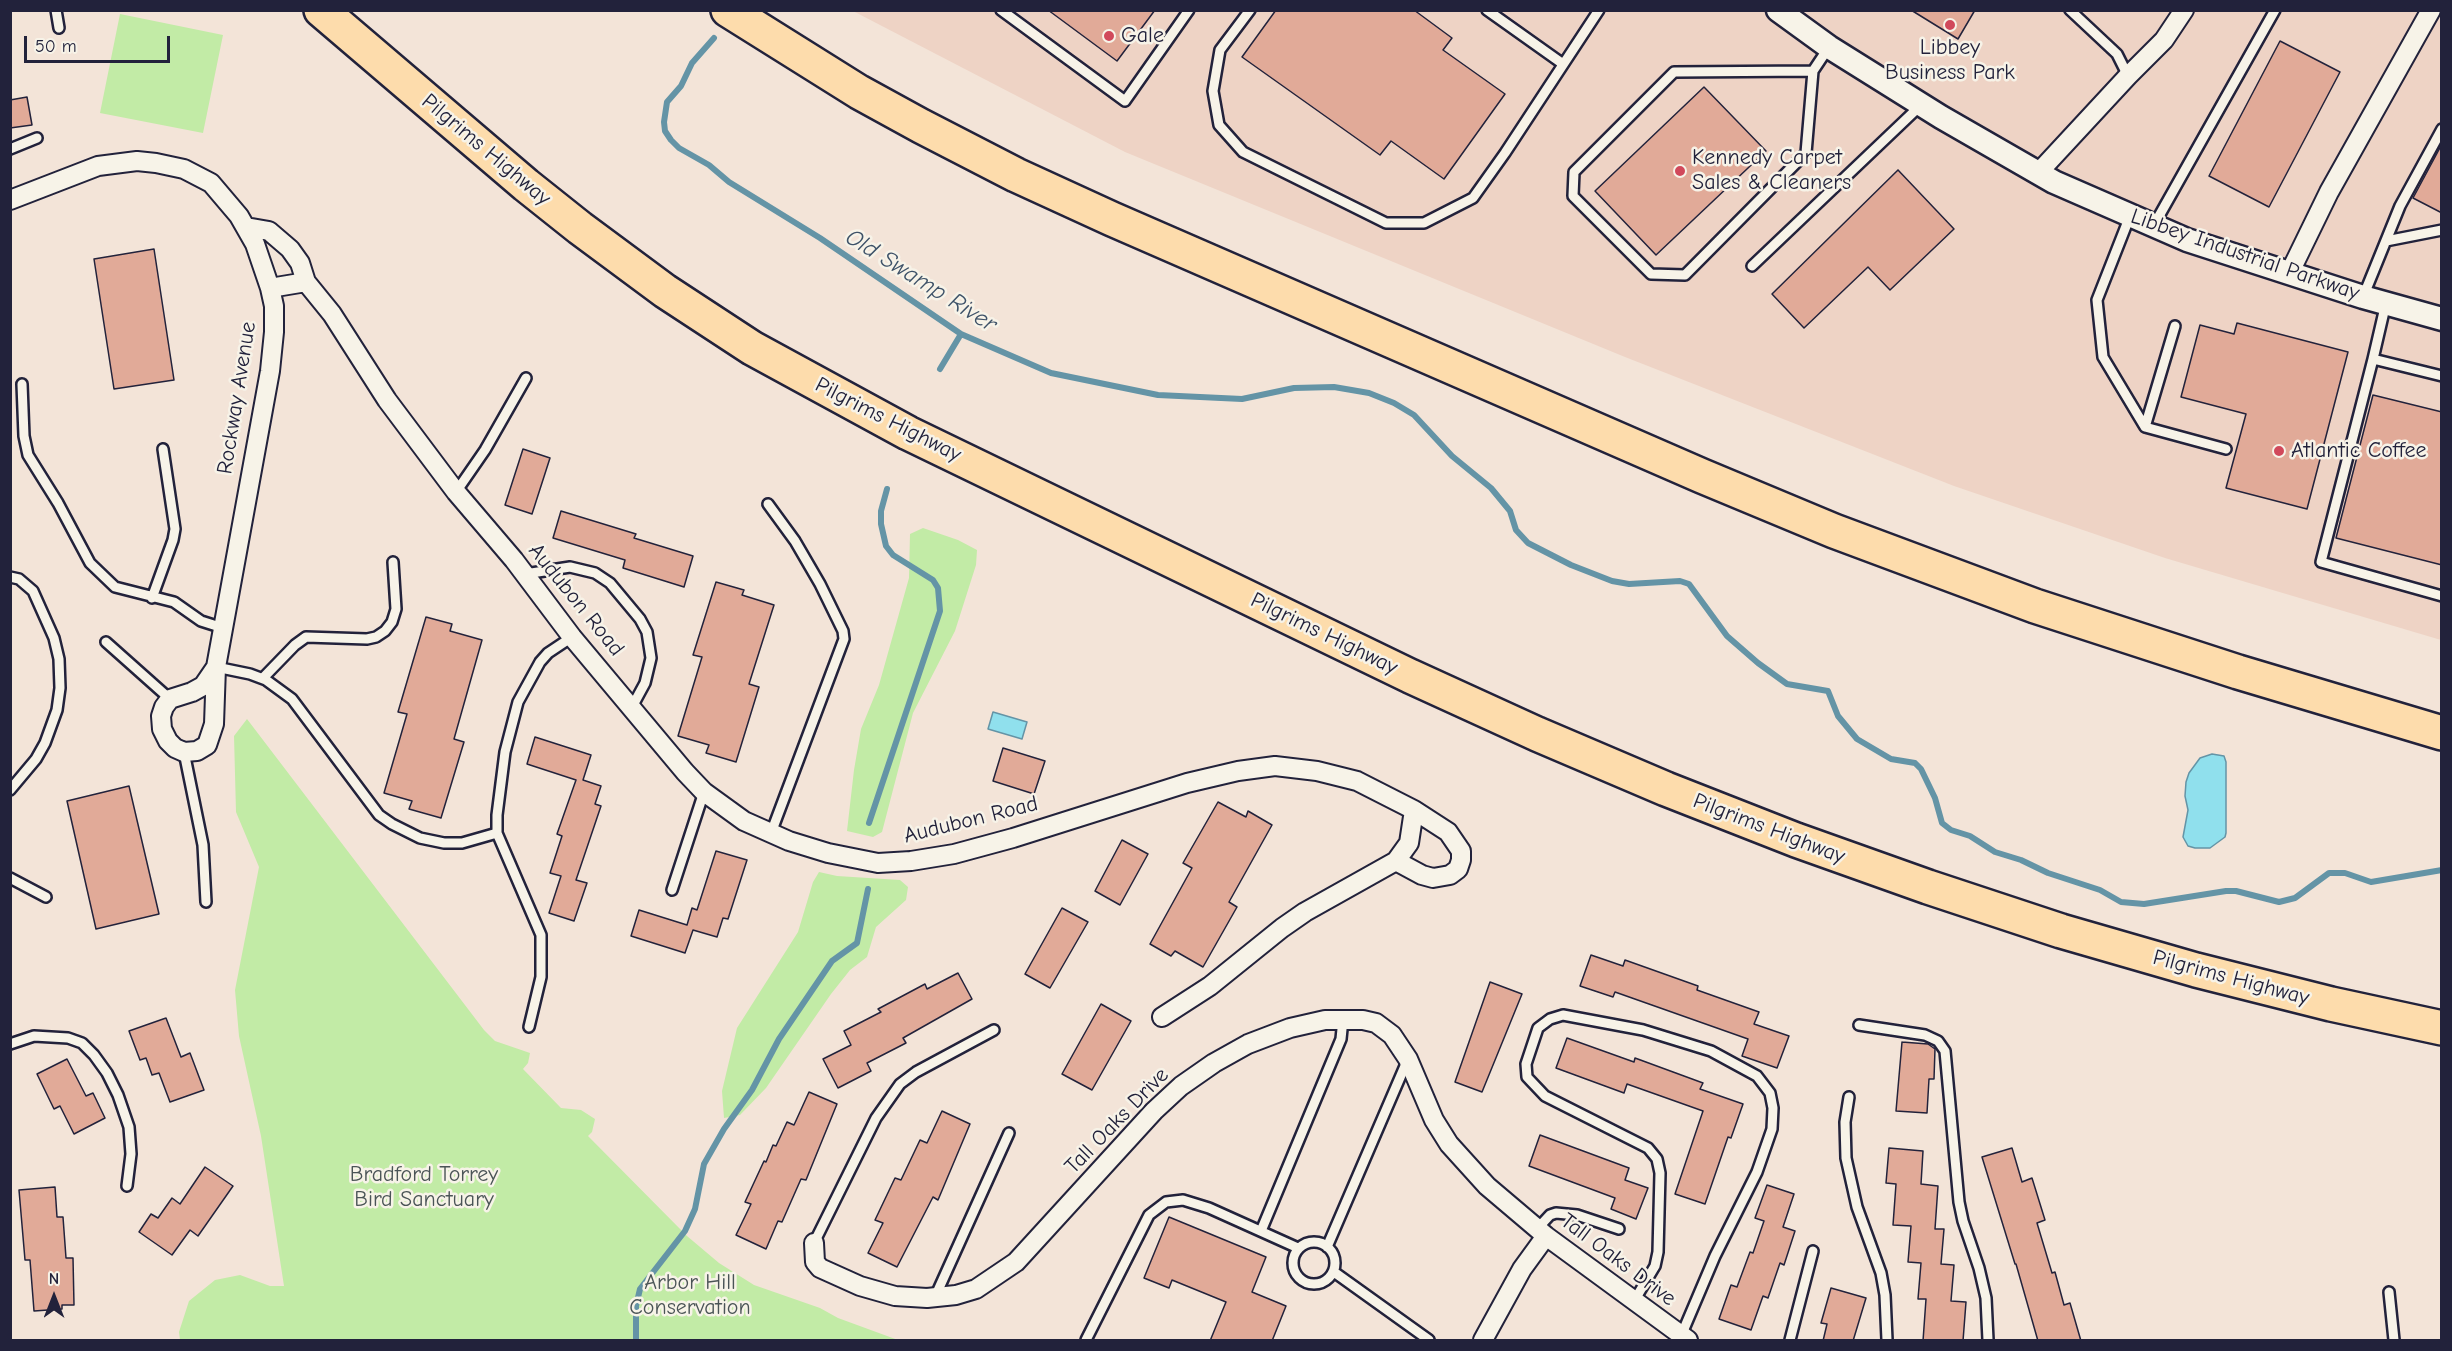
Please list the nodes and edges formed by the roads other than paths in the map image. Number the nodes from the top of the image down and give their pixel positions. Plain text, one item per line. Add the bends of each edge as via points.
1 (56, 10) edge
2 (321, 10) edge
3 (728, 10) edge
4 (1001, 10) edge
5 (1189, 10) edge
6 (1250, 10) edge
7 (1487, 10) edge
8 (1599, 10) edge
9 (1778, 10) edge
10 (2070, 10) edge
11 (2184, 10) edge
12 (2275, 10) edge
13 (2431, 10) edge
14 (2081, 14) edge
15 (59, 28) dead end
16 (1829, 47) junction
17 (1563, 64) junction
18 (1813, 71) junction
19 (2128, 76) junction
20 (1921, 105) junction
21 (2442, 129) edge
22 (37, 138) dead end
23 (10, 149) edge
24 (2039, 172) junction
25 (10, 200) edge
26 (2130, 216) junction
27 (2154, 225) junction
28 (246, 227) junction
29 (2442, 230) edge
30 (2386, 241) junction
31 (1752, 266) dead end
32 (2290, 272) junction
33 (306, 282) junction
34 (270, 288) junction
35 (2364, 297) junction
36 (2385, 303) junction
37 (2442, 319) edge
38 (2175, 326) dead end
39 (2373, 359) junction
40 (2442, 376) edge
41 (526, 378) dead end
42 (22, 384) dead end
43 (2145, 427) junction
44 (163, 449) dead end
45 (2226, 449) dead end
46 (456, 492) junction
47 (768, 504) dead end
48 (393, 562) dead end
49 (525, 574) junction
50 (10, 577) edge
51 (2442, 596) edge
52 (152, 598) junction
53 (223, 628) junction
54 (572, 637) junction
55 (106, 642) dead end
56 (216, 667) junction
57 (263, 678) junction
58 (170, 699) junction
59 (632, 707) junction
60 (2442, 733) edge
61 (184, 752) junction
62 (10, 790) edge
63 (704, 792) junction
64 (1414, 810) junction
65 (497, 833) junction
66 (771, 833) junction
67 (1396, 861) junction
68 (10, 878) edge
69 (672, 890) dead end
70 (46, 897) dead end
71 (206, 902) dead end
72 (1162, 1017) dead end
73 (1343, 1018) junction
74 (1859, 1025) dead end
75 (529, 1027) dead end
76 (2442, 1028) edge
77 (994, 1030) dead end
78 (10, 1044) edge
79 (1407, 1059) junction
80 (1849, 1097) dead end
81 (1009, 1133) dead end
82 (128, 1186) dead end
83 (1619, 1229) dead end
84 (1261, 1231) junction
85 (1541, 1232) junction
86 (814, 1243) joint
87 (1327, 1247) junction
88 (1298, 1248) junction
89 (1813, 1251) dead end
90 (1334, 1272) junction
91 (2389, 1292) dead end
92 (935, 1297) junction
93 (1633, 1302) junction
94 (1684, 1338) edge
95 (1086, 1341) edge
96 (1429, 1341) edge
97 (1483, 1341) edge
98 (1790, 1341) edge
99 (1887, 1341) edge
100 (1988, 1341) edge
101 (2394, 1341) edge

1 - 15 lane
2 - 76 highway, Pilgrims Highway via 580,228 665,291 752,348 908,433 1400,671 1666,789 1928,887 2061,932 2196,970
3 - 60 highway via 880,103 1016,175 1702,476 1901,557 2035,606
4 - 5 lane via 1125,101
6 - 17 lane via 1220,50 1213,91 1219,124 1244,152 1386,223 1424,223 1473,198
7 - 17 lane
8 - 17 lane
9 - 16 street, Libbey Industrial Parkway
10 - 14 lane
11 - 19 street via 2164,40
12 - 27 lane
13 - 32 street via 2329,192
14 - 19 lane via 2117,54
16 - 18 lane
16 - 20 street, Libbey Industrial Parkway
18 - 18 lane via 1674,72 1574,172 1573,196 1651,274 1685,275 1806,153
19 - 24 street
20 - 24 street, Libbey Industrial Parkway
20 - 31 lane
21 - 30 lane via 2400,206
22 - 23 lane
24 - 26 street, Libbey Industrial Parkway
25 - 28 street, Rockway Avenue via 92,168 118,162 156,163 184,169 211,183
26 - 27 street, Libbey Industrial Parkway
26 - 43 lane via 2097,300 2103,357
27 - 32 street, Libbey Industrial Parkway via 2187,240
28 - 33 street, Audubon Road via 269,231 278,237 300,263
28 - 34 street, Rockway Avenue
29 - 30 lane
30 - 35 lane
32 - 35 street, Libbey Industrial Parkway
33 - 34 street
33 - 46 street, Audubon Road
34 - 53 street, Rockway Avenue via 274,319 270,370
35 - 36 street, Libbey Industrial Parkway
36 - 37 street, Libbey Industrial Parkway
36 - 39 lane
38 - 43 lane
39 - 40 lane
39 - 51 lane via 2321,562
41 - 46 lane
42 - 52 lane via 28,455 90,562 115,587
43 - 45 lane
44 - 52 lane via 175,529
46 - 49 street, Audubon Road
47 - 66 lane via 820,584 844,639
48 - 57 lane via 396,609 385,631 367,639 306,638
49 - 54 street, Audubon Road
49 - 59 lane via 570,567 595,573 610,583 640,619 647,632 651,658 645,683
50 - 62 lane via 27,584 38,600 54,638 60,688 45,743
52 - 53 lane via 180,605 201,621
53 - 56 street, Rockway Avenue
54 - 59 street, Audubon Road
54 - 65 lane via 540,662 518,702 505,752
55 - 58 lane
56 - 57 lane
56 - 58 street, Rockway Avenue via 203,686
56 - 61 street, Rockway Avenue via 211,737 197,751
57 - 65 lane via 292,699 379,815 392,824 413,835 444,843 462,843
58 - 61 street via 161,716 162,729 168,741
59 - 63 street, Audubon Road
61 - 71 lane via 202,845
63 - 66 street, Audubon Road via 724,809
63 - 69 lane
64 - 66 street, Audubon Road via 1357,781 1275,766 1186,783 1013,838 919,860 867,861 807,847
64 - 67 street via 1409,843
64 - 67 street, Audubon Road via 1448,832 1461,851 1458,869 1433,878
65 - 75 lane via 541,935 541,977
67 - 72 street via 1305,912 1210,986
68 - 70 lane
73 - 79 street, Tall Oaks Drive via 1386,1028
73 - 84 lane via 1341,1039
73 - 92 street, Tall Oaks Drive via 1290,1028 1248,1044 1214,1063 1154,1111 1016,1262 976,1289
74 - 100 lane via 1925,1035 1938,1041 1945,1051 1959,1202 1984,1288
77 - 86 lane via 900,1084 876,1118
78 - 82 lane via 34,1036 68,1038 82,1043 94,1055 118,1095 129,1127
79 - 85 street, Tall Oaks Drive via 1449,1144 1487,1186
79 - 87 lane
80 - 99 lane via 1846,1158 1857,1207 1881,1273
81 - 92 lane
83 - 85 lane via 1577,1215 1556,1213 1550,1215
84 - 88 lane
84 - 95 lane via 1183,1200 1156,1208
85 - 93 street, Tall Oaks Drive
85 - 97 street
86 - 92 street, Tall Oaks Drive via 815,1262 820,1269 895,1296
87 - 88 lane via 1318,1244
87 - 90 lane via 1336,1263
88 - 90 lane via 1293,1268 1302,1280 1327,1280
89 - 98 lane
90 - 96 lane
91 - 101 lane
93 - 94 street, Tall Oaks Drive
93 - 94 lane via 1655,1266 1658,1252 1657,1160 1648,1148 1545,1096 1527,1077 1526,1064 1538,1028 1563,1015 1643,1030 1711,1051 1757,1076 1770,1093 1772,1129 1757,1172 1711,1266

